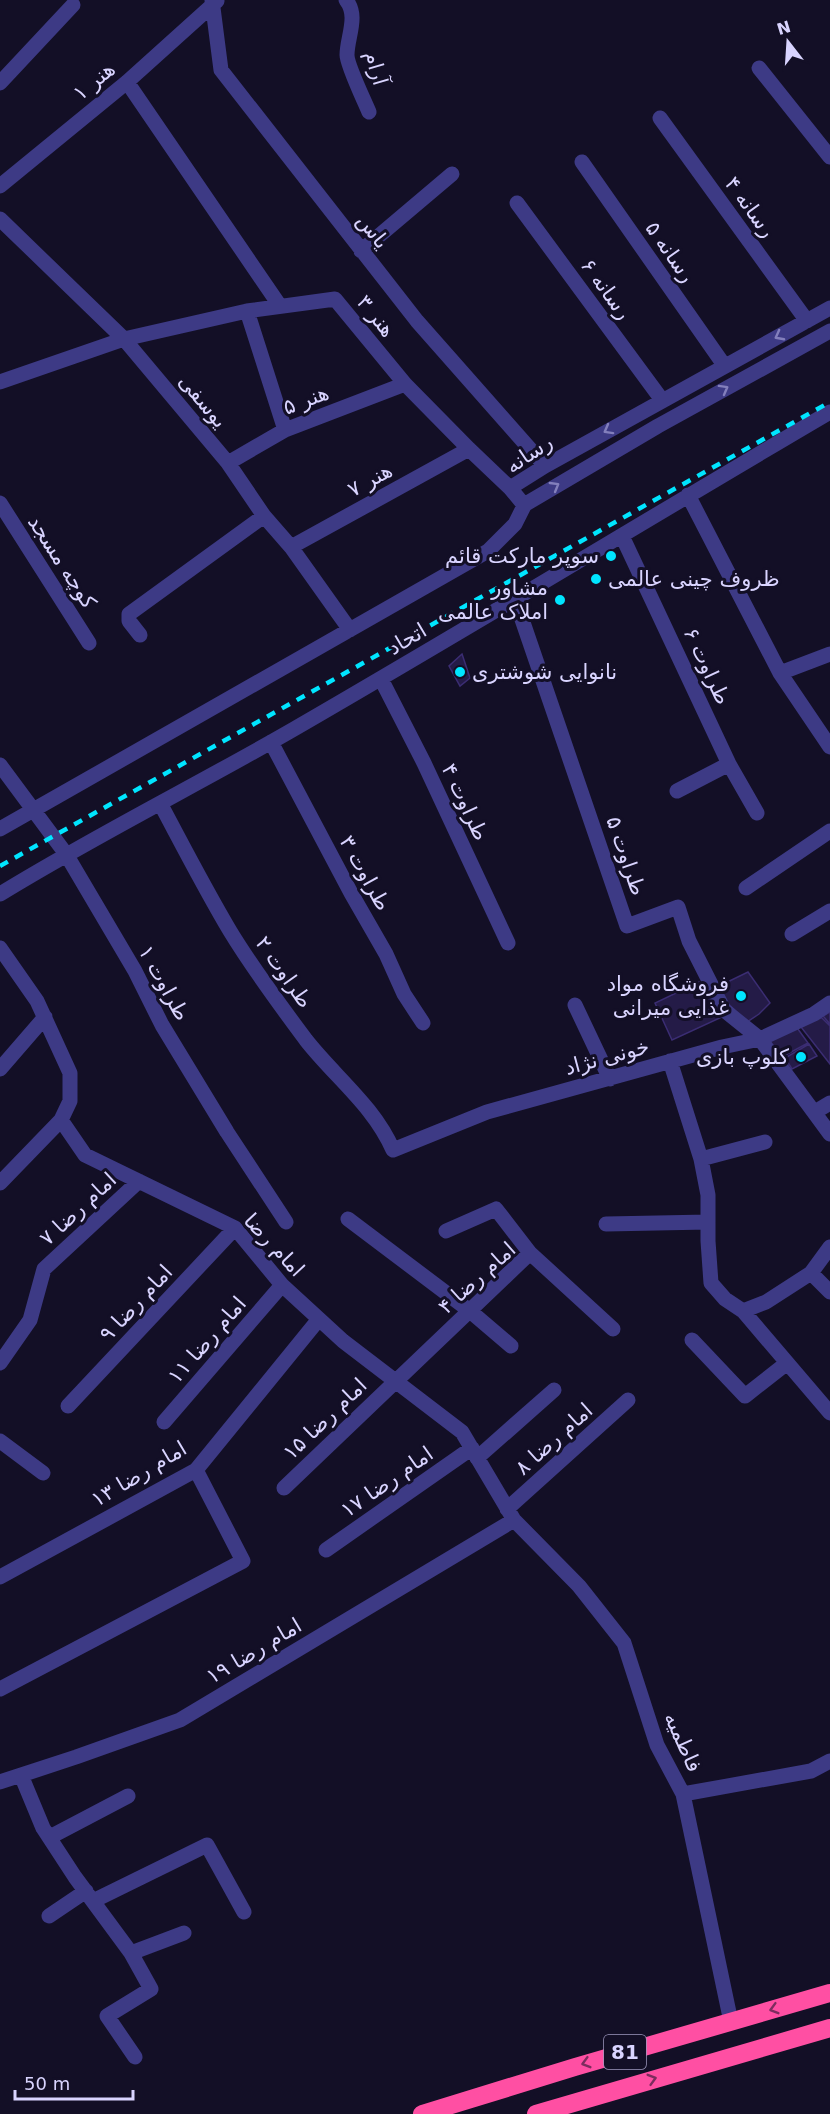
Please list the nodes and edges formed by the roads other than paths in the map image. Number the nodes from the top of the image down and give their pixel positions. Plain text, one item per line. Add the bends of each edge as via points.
1 (346, 0) edge
2 (214, 1) edge
3 (73, 4) dead end
4 (759, 68) dead end
5 (127, 82) junction
6 (0, 84) edge
7 (369, 112) dead end
8 (660, 118) dead end
9 (830, 157) edge
10 (582, 162) dead end
11 (452, 174) dead end
12 (0, 186) edge
13 (517, 203) dead end
14 (0, 219) edge
15 (361, 251) junction
16 (280, 306) junction
17 (830, 308) edge
18 (247, 311) junction
19 (807, 321) junction
20 (830, 331) edge
21 (124, 339) junction
22 (724, 365) junction
23 (0, 382) edge
24 (405, 384) junction
25 (662, 400) junction
26 (830, 412) edge
27 (285, 430) junction
28 (469, 449) junction
29 (228, 463) junction
30 (545, 466) junction
31 (510, 488) junction
32 (688, 495) junction
33 (0, 503) edge
34 (525, 504) junction
35 (264, 516) junction
36 (622, 536) junction
37 (291, 547) junction
38 (516, 599) junction
39 (350, 630) junction
40 (140, 635) dead end
41 (89, 643) dead end
42 (830, 654) edge
43 (780, 673) junction
44 (381, 679) junction
45 (271, 742) junction
46 (830, 747) edge
47 (729, 764) junction
48 (0, 765) edge
49 (677, 791) dead end
50 (160, 803) junction
51 (34, 808) junction
52 (757, 813) dead end
53 (0, 829) edge
54 (830, 831) edge
55 (66, 854) junction
56 (746, 888) dead end
57 (0, 894) edge
58 (830, 910) edge
59 (792, 934) dead end
60 (508, 943) dead end
61 (0, 948) edge
62 (830, 1003) edge
63 (575, 1005) dead end
64 (45, 1017) junction
65 (423, 1023) dead end
66 (760, 1039) junction
67 (670, 1061) junction
68 (0, 1069) edge
69 (610, 1079) junction
70 (830, 1102) edge
71 (816, 1112) junction
72 (61, 1120) junction
73 (830, 1134) edge
74 (765, 1142) dead end
75 (393, 1150) joint
76 (701, 1159) junction
77 (139, 1181) junction
78 (0, 1183) edge
79 (348, 1219) dead end
80 (286, 1222) dead end
81 (708, 1222) junction
82 (606, 1224) dead end
83 (235, 1228) junction
84 (446, 1231) dead end
85 (830, 1247) edge
86 (530, 1253) junction
87 (812, 1273) junction
88 (282, 1285) junction
89 (830, 1292) edge
90 (470, 1311) junction
91 (743, 1311) junction
92 (320, 1319) junction
93 (613, 1329) dead end
94 (692, 1340) dead end
95 (511, 1346) dead end
96 (0, 1363) edge
97 (787, 1363) junction
98 (396, 1381) junction
99 (554, 1390) dead end
100 (628, 1401) dead end
101 (68, 1406) dead end
102 (830, 1413) edge
103 (164, 1422) dead end
104 (0, 1441) edge
105 (474, 1453) junction
106 (196, 1470) junction
107 (43, 1473) dead end
108 (284, 1488) dead end
109 (510, 1514) junction
110 (326, 1550) dead end
111 (0, 1577) edge
112 (0, 1689) edge
113 (830, 1761) edge
114 (21, 1775) junction
115 (0, 1782) edge
116 (683, 1794) junction
117 (128, 1796) dead end
118 (50, 1837) junction
119 (89, 1896) junction
120 (244, 1912) dead end
121 (49, 1916) dead end
122 (184, 1933) dead end
123 (131, 1953) junction
124 (830, 1993) edge
125 (731, 2022) junction
126 (830, 2028) edge
127 (135, 2057) dead end
128 (422, 2114) edge
129 (536, 2114) edge

1 - 7 street, آرام via 350,5 352,32 346,56
2 - 5 street, هنر ۱
2 - 15 street, یاس via 221,70
3 - 6 street
4 - 9 street
5 - 12 street, هنر ۱
5 - 16 street
8 - 19 street, رسانه ۴
10 - 22 street, رسانه ۵
11 - 15 street
13 - 25 street, رسانه ۶
14 - 21 street, یوسفی
15 - 30 street, یاس
16 - 18 street, هنر ۳
16 - 24 street, هنر ۳ via 335,299
17 - 19 street, رسانه
18 - 21 street, هنر ۳
18 - 27 street
19 -> 22 street, رسانه
34 -> 20 street, رسانه
21 - 23 street, هنر ۳
21 - 29 street, یوسفی
22 - 25 street, رسانه
24 - 27 street, هنر ۵
24 - 28 street, هنر ۳
25 -> 30 street, رسانه
26 - 32 street, اتحاد
27 - 29 street, هنر ۵
28 - 31 street, هنر ۳
28 - 37 street, هنر ۷
29 - 35 street, یوسفی
30 - 31 street, رسانه
31 - 34 street, رسانه
32 - 36 street, اتحاد
32 - 43 street
33 - 41 street, کوچه مسجد
34 - 39 street via 515,524 488,551
35 - 37 street, یوسفی
35 - 40 street via 129,614 129,621
36 - 38 street, اتحاد
36 - 47 street, طراوت ۶
37 - 39 street, یوسفی
38 - 44 street, اتحاد
38 - 66 street, طراوت ۵ via 627,926 678,907 689,940 724,1010
39 - 51 street
42 - 43 street
43 - 46 street
44 - 45 street, اتحاد
44 - 60 street, طراوت ۴
45 - 50 street, اتحاد
45 - 65 street, طراوت ۳
47 - 49 street
47 - 52 street, طراوت ۶
48 - 51 street, طراوت ۱
50 - 55 street, اتحاد
50 - 75 street, طراوت ۲ via 231,932 266,985 308,1042 385,1131
51 - 53 street
51 - 55 street, طراوت ۱
54 - 56 street
55 - 57 street, اتحاد
55 - 80 street, طراوت ۱ via 162,1025
58 - 59 street
61 - 64 street
62 - 66 street, خونی نژاد
63 - 69 street
64 - 68 street
64 - 72 street via 70,1074 70,1101
66 - 67 street, خونی نژاد
66 - 71 street
67 - 69 street, خونی نژاد
67 - 76 street
69 - 75 street, خونی نژاد via 487,1112
70 - 71 street
71 - 73 street
72 - 77 street, امام رضا via 85,1155
72 - 78 street
74 - 76 street
76 - 81 street
77 - 83 street, امام رضا
77 - 96 street, امام رضا ۷ via 45,1269 30,1320
79 - 90 street
81 - 82 street
81 - 91 street via 711,1283
83 - 88 street, امام رضا
83 - 101 street, امام رضا ۹
84 - 86 street via 496,1209
85 - 87 street
86 - 90 street, امام رضا ۴
86 - 93 street, امام رضا ۴
87 - 89 street
87 - 91 street via 766,1302
88 - 92 street, امام رضا
88 - 103 street, امام رضا ۱۱
90 - 95 street
90 - 98 street, امام رضا ۴
91 - 97 street
92 - 98 street, امام رضا
92 - 106 street, امام رضا ۱۳
94 - 97 street via 746,1396
97 - 102 street
98 - 105 street, امام رضا via 462,1432
98 - 108 street, امام رضا ۱۵
99 - 105 street, امام رضا ۱۷
100 - 109 street, امام رضا ۸
104 - 107 street
105 - 109 street, امام رضا
105 - 110 street, امام رضا ۱۷
106 - 111 street, امام رضا ۱۳
106 - 112 street via 243,1561
109 - 114 street, امام رضا ۱۹ via 180,1720
109 - 116 street, فاطمیه via 579,1586 624,1643 657,1745
113 - 116 street via 811,1771
114 - 115 street, امام رضا ۱۹
114 - 118 street
116 - 125 street, فاطمیه
117 - 118 street
118 - 119 street
119 - 120 street via 207,1845
119 - 121 street
119 - 123 street
122 - 123 street
123 - 127 street via 150,1989 107,2016
124 -> 125 highway, 81
125 -> 128 highway, 81
129 -> 126 highway, 81

